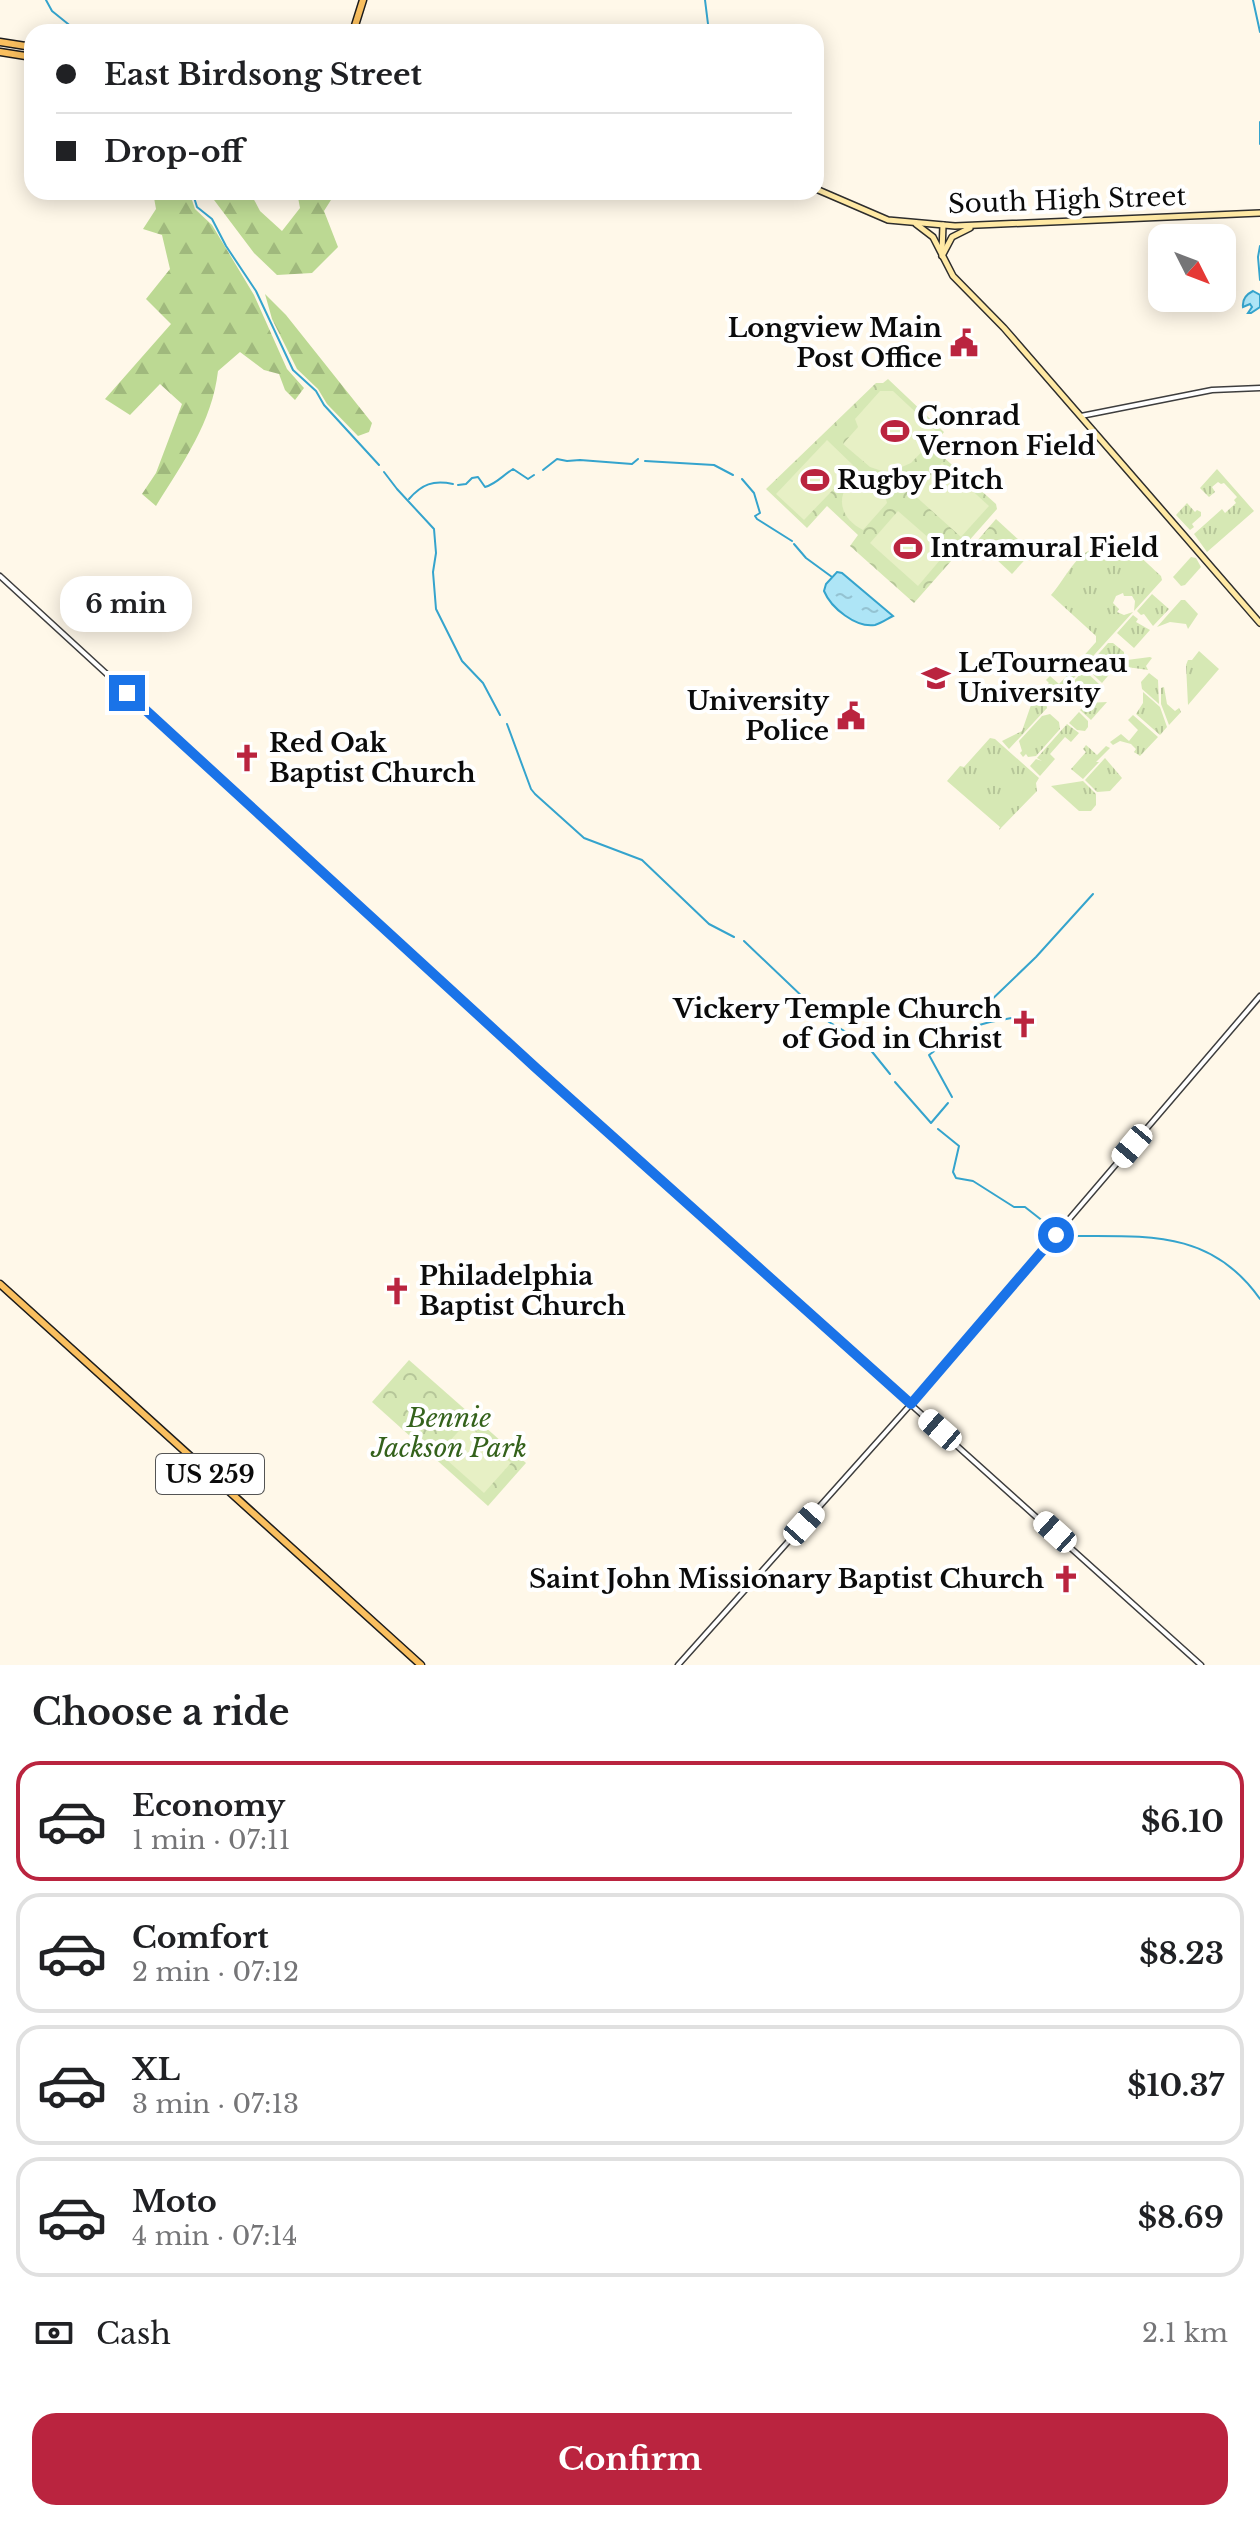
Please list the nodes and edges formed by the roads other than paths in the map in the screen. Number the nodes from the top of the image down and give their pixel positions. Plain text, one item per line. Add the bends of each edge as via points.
1 (363, 0) edge
2 (356, 24) edge
3 (0, 42) edge
4 (24, 46) edge
5 (0, 52) edge
6 (24, 56) edge
7 (824, 193) edge
8 (1260, 213) edge
9 (916, 224) junction
10 (943, 225) junction
11 (978, 225) junction
12 (942, 257) junction
13 (1260, 388) edge
14 (1081, 416) junction
15 (0, 576) edge
16 (1260, 623) edge
17 (1260, 996) edge
18 (0, 1284) edge
19 (911, 1404) junction
20 (421, 1665) edge
21 (678, 1665) edge
22 (1201, 1665) edge

1 - 2 main road
3 - 4 main road
5 - 6 main road
7 - 9 main road, South High Street via 877,216
8 - 11 main road, South High Street
9 - 10 main road, South High Street
9 - 12 main road via 933,237
10 - 11 main road, South High Street
10 - 12 main road
11 - 12 main road via 952,237
12 - 14 main road via 953,276
13 - 14 street via 1212,390
14 - 16 main road
15 - 19 street
17 - 19 street
18 - 20 main road, US 259
19 - 21 street
19 - 22 street

